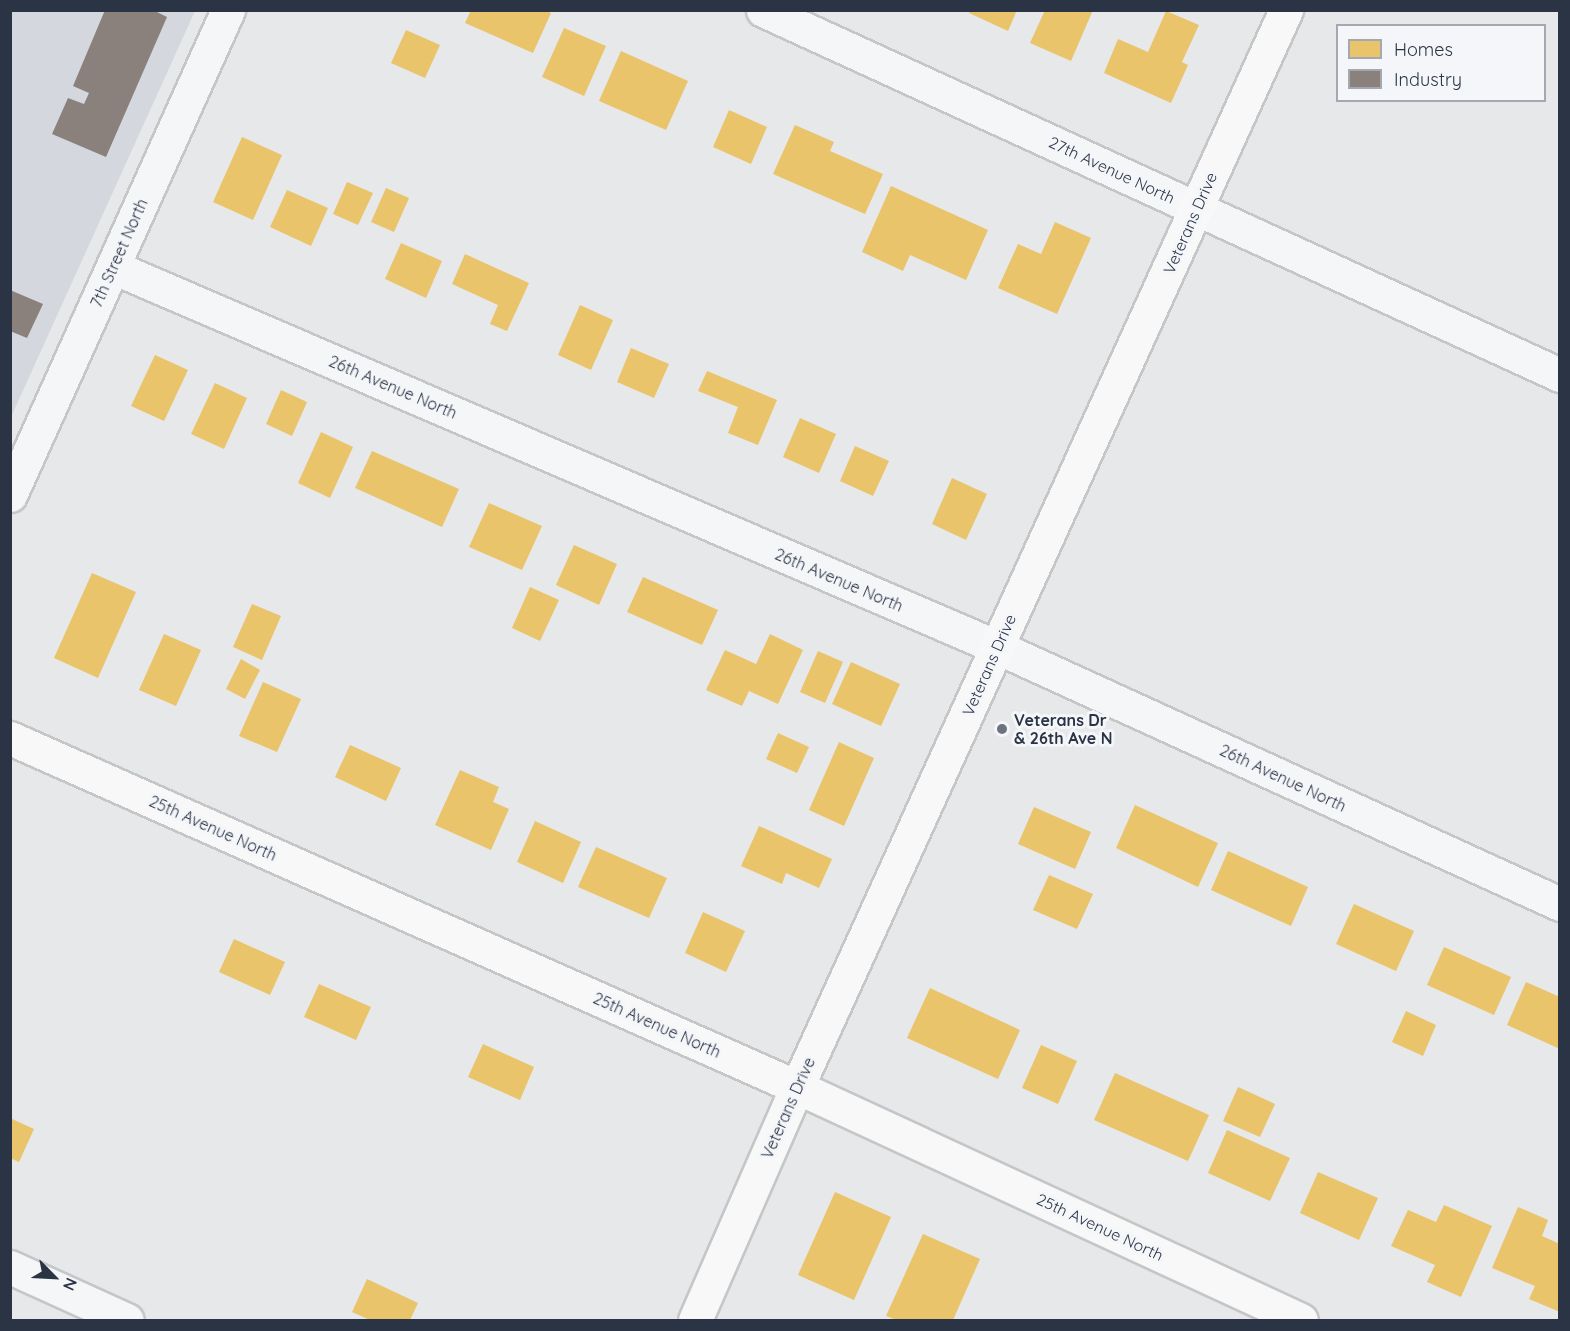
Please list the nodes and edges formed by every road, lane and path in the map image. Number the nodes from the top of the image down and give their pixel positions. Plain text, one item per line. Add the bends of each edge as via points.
1 (228, 10) edge
2 (763, 10) edge
3 (1286, 10) edge
4 (1197, 208) junction
5 (113, 267) junction
6 (1560, 375) edge
7 (10, 495) edge
8 (997, 647) junction
9 (10, 738) edge
10 (1560, 904) edge
11 (797, 1087) junction
12 (10, 1267) edge
13 (127, 1320) edge
14 (695, 1320) edge
15 (1301, 1320) edge

1 - 5 street, 7th Street North
2 - 4 street, 27th Avenue North
3 - 4 main road, Veterans Drive
4 - 6 street, 27th Avenue North
4 - 8 main road, Veterans Drive
5 - 7 street, 7th Street North
5 - 8 street, 26th Avenue North
8 - 10 street, 26th Avenue North
8 - 11 main road, Veterans Drive
9 - 11 main road, 25th Avenue North
11 - 14 main road, Veterans Drive
11 - 15 main road, 25th Avenue North
12 - 13 street

